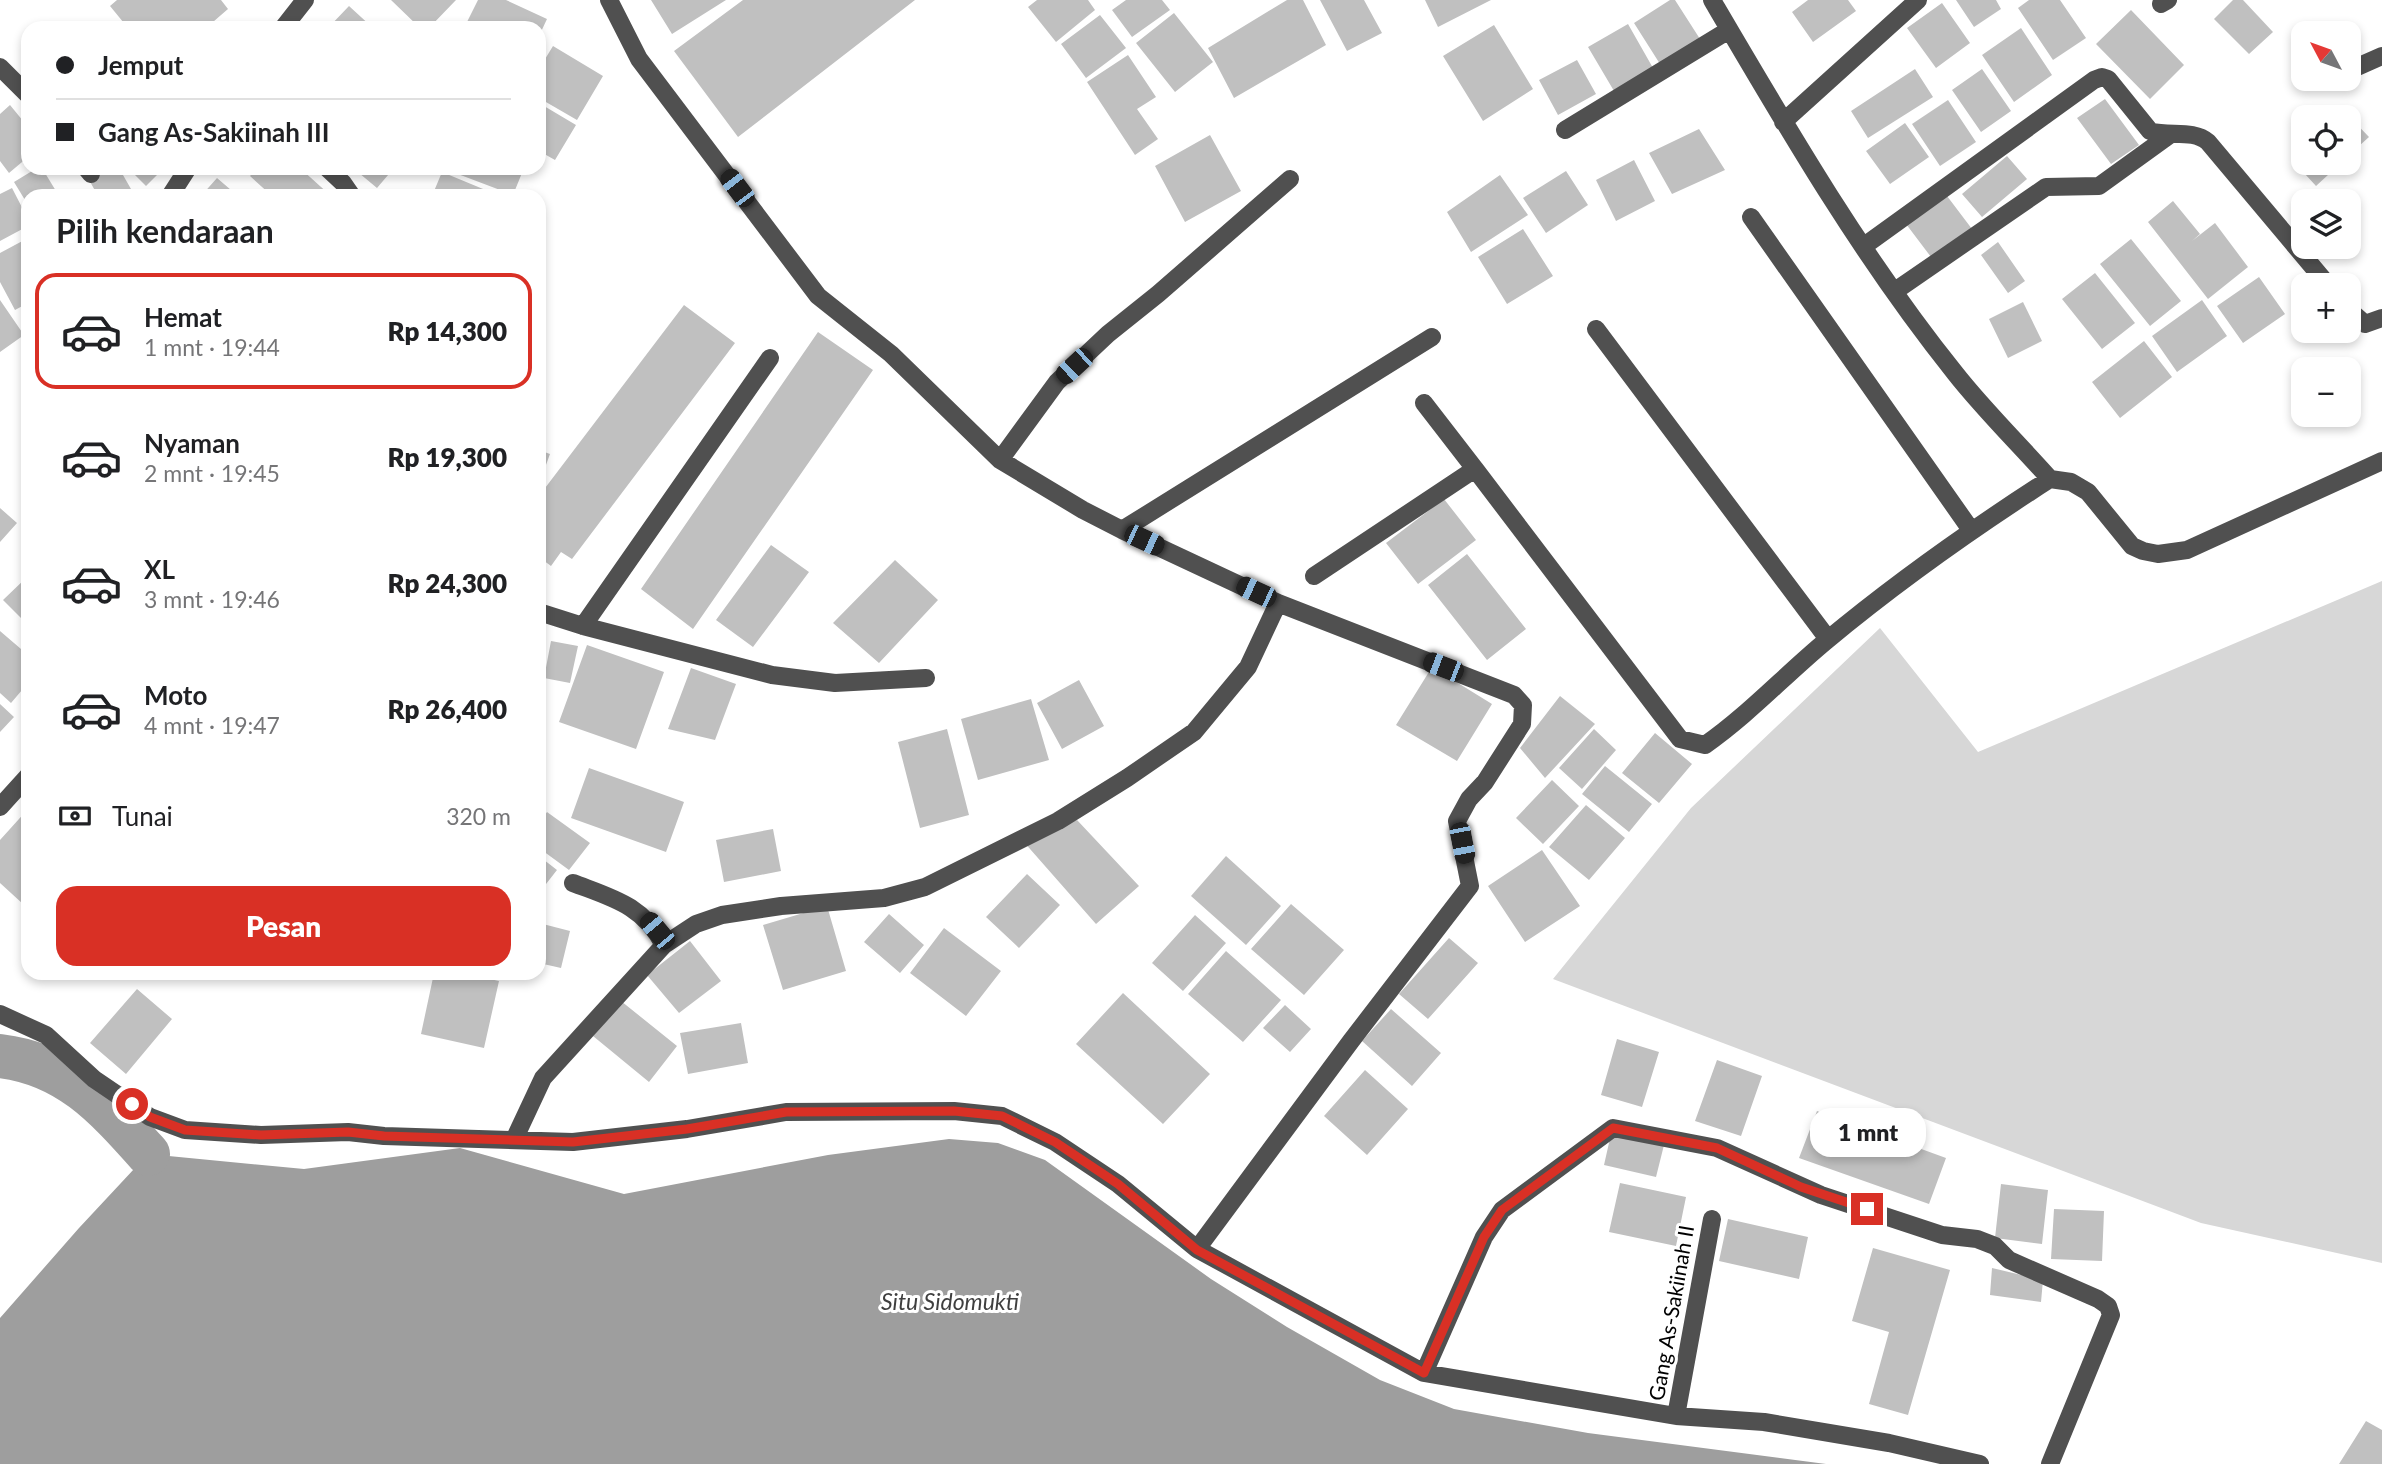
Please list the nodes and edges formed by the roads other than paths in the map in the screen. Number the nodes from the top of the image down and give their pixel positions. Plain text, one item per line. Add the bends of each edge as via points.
1 (305, 0) edge
2 (609, 0) edge
3 (1712, 0) edge
4 (1918, 0) edge
5 (288, 21) edge
6 (1730, 30) junction
7 (2382, 56) edge
8 (2361, 65) edge
9 (0, 66) edge
10 (21, 88) edge
11 (1783, 122) junction
12 (1565, 130) dead end
13 (2171, 134) junction
14 (334, 175) edge
15 (1290, 179) dead end
16 (347, 189) edge
17 (1751, 217) dead end
18 (1864, 246) junction
19 (2318, 273) edge
20 (1895, 291) junction
21 (2382, 318) edge
22 (2361, 320) edge
23 (1596, 329) dead end
24 (1432, 337) dead end
25 (769, 358) dead end
26 (1424, 403) dead end
27 (1000, 460) junction
28 (2382, 461) edge
29 (1475, 469) junction
30 (2050, 479) junction
31 (1122, 530) junction
32 (1971, 530) junction
33 (1314, 576) dead end
34 (1278, 603) junction
35 (546, 614) edge
36 (583, 626) junction
37 (1828, 639) junction
38 (926, 678) dead end
39 (21, 784) edge
40 (0, 807) edge
41 (573, 883) dead end
42 (664, 945) junction
43 (0, 1014) edge
44 (514, 1140) junction
45 (1712, 1219) dead end
46 (1197, 1250) junction
47 (1424, 1373) junction
48 (1676, 1416) junction
49 (1980, 1464) edge
50 (2049, 1464) edge

1 - 5 street
2 - 27 street via 639,60 818,296 891,354
3 - 6 street
4 - 11 street
6 - 11 street
6 - 12 street
7 - 8 street
9 - 10 street
11 - 18 street
13 - 18 street via 2151,131 2102,77
13 - 19 street via 2199,135 2208,142
13 - 20 street via 2099,187 2046,187
14 - 16 street
15 - 27 street via 1057,382
17 - 32 street
18 - 20 street
20 - 30 street via 1955,373
21 - 22 street via 2365,324
23 - 37 street
24 - 31 street
25 - 36 street
26 - 29 street
27 - 31 street
28 - 30 street via 2187,550 2158,554 2132,546 2088,492 2071,482
29 - 33 street
29 - 37 street via 1681,739 1704,745 1734,724
30 - 32 street
31 - 34 street
32 - 37 street
34 - 42 street via 1248,667 1194,732 1058,821 925,887 884,898 722,915 696,924
34 - 46 street via 1514,695 1523,705 1522,724 1457,821 1471,886
35 - 36 street
36 - 38 street via 772,675 835,683
39 - 40 street
41 - 42 street via 628,905 647,919
42 - 44 street via 543,1077
43 - 44 street via 46,1035 94,1079 150,1117 185,1130
44 - 46 street via 573,1142 786,1112 954,1111 1002,1116 1055,1142 1118,1184
45 - 48 street, Gang As-Sakiinah II
46 - 47 street
47 - 48 street
47 - 50 street via 1484,1237 1502,1210 1613,1128 1717,1148 1821,1195 1942,1235 1977,1239 1996,1246 2009,1260 2108,1306 2111,1315
48 - 49 street via 1764,1422

